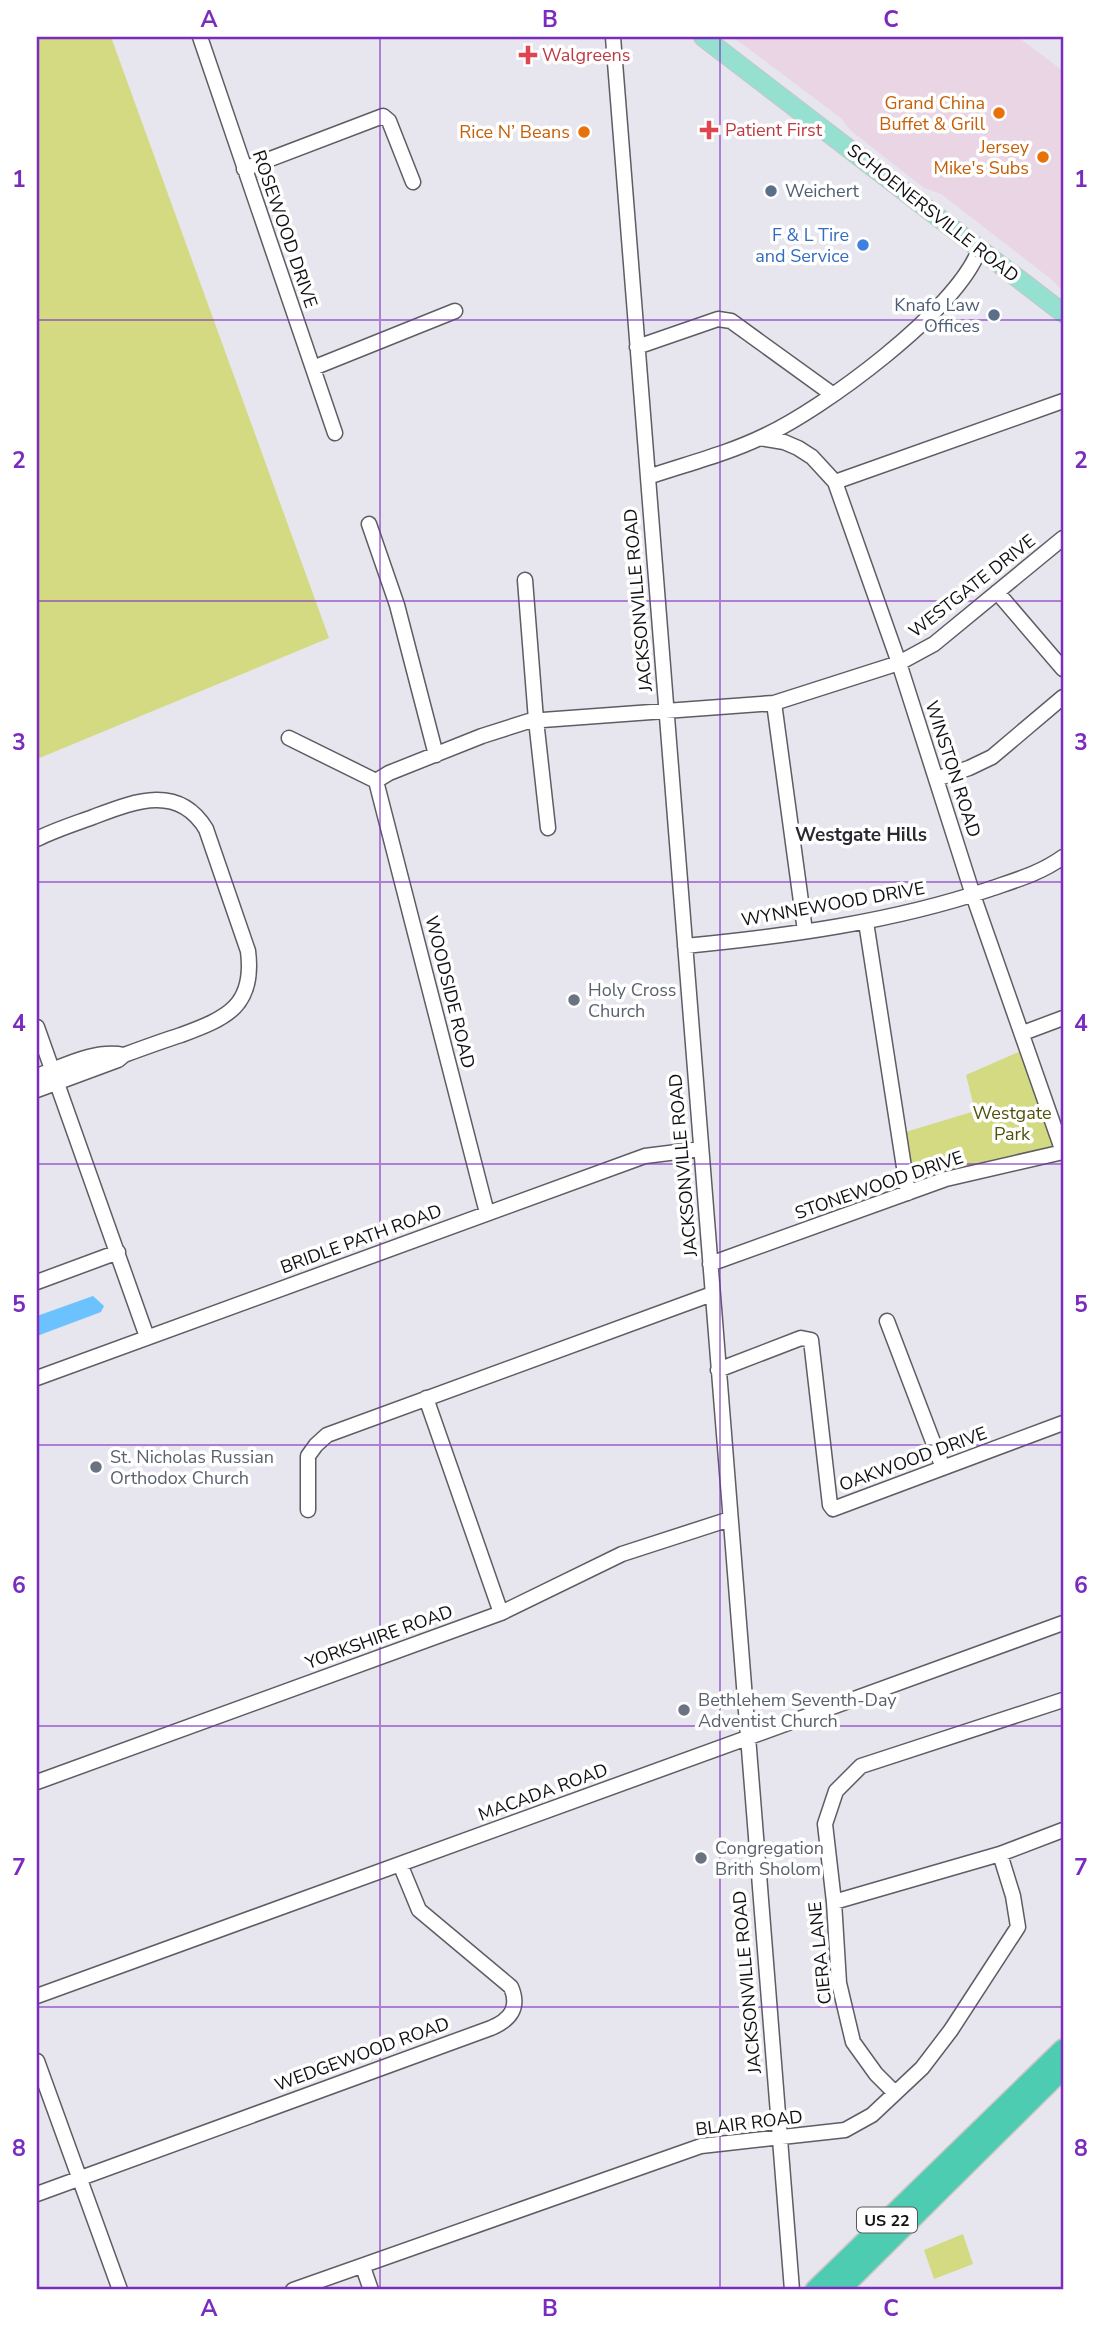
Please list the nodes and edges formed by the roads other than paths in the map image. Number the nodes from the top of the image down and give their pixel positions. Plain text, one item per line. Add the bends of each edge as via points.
1 (200, 37) edge
2 (613, 37) edge
3 (703, 37) edge
4 (244, 169) junction
5 (413, 182) dead end
6 (979, 250) junction
7 (455, 311) dead end
8 (1063, 313) edge
9 (637, 347) junction
10 (313, 368) junction
11 (832, 394) junction
12 (1063, 401) edge
13 (335, 433) dead end
14 (760, 438) junction
15 (648, 477) junction
16 (835, 482) junction
17 (369, 524) dead end
18 (1063, 538) edge
19 (525, 580) dead end
20 (997, 592) junction
21 (899, 663) junction
22 (1063, 669) edge
23 (1063, 697) edge
24 (774, 703) junction
25 (666, 709) junction
26 (536, 720) junction
27 (289, 738) dead end
28 (436, 755) junction
29 (936, 779) junction
30 (376, 781) junction
31 (548, 828) dead end
32 (37, 839) edge
33 (1063, 857) edge
34 (973, 895) junction
35 (866, 922) junction
36 (805, 931) junction
37 (685, 946) junction
38 (1063, 1018) edge
39 (37, 1027) edge
40 (1023, 1033) junction
41 (37, 1076) edge
42 (55, 1076) junction
43 (37, 1090) edge
44 (701, 1149) junction
45 (1063, 1152) edge
46 (908, 1192) junction
47 (487, 1213) junction
48 (118, 1252) junction
49 (710, 1264) junction
50 (37, 1282) edge
51 (712, 1294) junction
52 (887, 1321) dead end
53 (147, 1337) junction
54 (718, 1370) junction
55 (37, 1378) edge
56 (426, 1398) junction
57 (1063, 1423) edge
58 (943, 1468) junction
59 (308, 1510) dead end
60 (730, 1519) junction
61 (501, 1613) junction
62 (1063, 1623) edge
63 (1063, 1700) edge
64 (747, 1739) junction
65 (37, 1782) edge
66 (1063, 1830) edge
67 (1000, 1854) junction
68 (400, 1864) junction
69 (834, 1902) junction
70 (37, 1996) edge
71 (1063, 2049) edge
72 (37, 2061) edge
73 (1063, 2069) edge
74 (895, 2093) junction
75 (779, 2137) junction
76 (81, 2178) junction
77 (37, 2194) edge
78 (363, 2267) junction
79 (120, 2290) edge
80 (293, 2290) edge
81 (371, 2290) edge
82 (792, 2290) edge
83 (815, 2290) edge
84 (839, 2290) edge

1 - 4 street, ROSEWOOD DRIVE
2 - 9 street, JACKSONVILLE ROAD
3 - 6 main road, SCHOENERSVILLE ROAD
4 - 5 street via 383,116
4 - 10 street, ROSEWOOD DRIVE
6 - 8 main road, SCHOENERSVILLE ROAD
6 - 11 street via 974,264 931,314
7 - 10 street
9 - 11 street via 718,319 731,321
9 - 15 street, JACKSONVILLE ROAD
10 - 13 street, ROSEWOOD DRIVE
11 - 14 street
12 - 16 street
14 - 15 street
14 - 16 street, WINSTON ROAD via 798,448
15 - 25 street, JACKSONVILLE ROAD
16 - 21 street, WINSTON ROAD
17 - 28 street via 397,605
18 - 20 street, WESTGATE DRIVE
19 - 26 street
20 - 21 street, WESTGATE DRIVE via 934,644
20 - 22 street
21 - 24 street, WESTGATE DRIVE
21 - 29 street, WINSTON ROAD
23 - 29 street via 992,757
24 - 25 street, WESTGATE DRIVE
24 - 36 street
25 - 26 street, WESTGATE DRIVE
25 - 37 street, JACKSONVILLE ROAD
26 - 28 street, WESTGATE DRIVE
26 - 31 street
27 - 30 street
28 - 30 street, WESTGATE DRIVE
29 - 34 street, WINSTON ROAD
30 - 47 street, WOODSIDE ROAD
32 - 42 street via 145,799 167,801 194,814 206,830 248,951 250,972 237,1004 219,1020 118,1060
33 - 34 street, WYNNEWOOD DRIVE via 1035,873
34 - 35 street, WYNNEWOOD DRIVE
34 - 40 street, WINSTON ROAD
35 - 36 street, WYNNEWOOD DRIVE
35 - 46 street
36 - 37 street, WYNNEWOOD DRIVE
37 - 44 street, JACKSONVILLE ROAD
38 - 40 street
39 - 42 street
40 - 45 street, WINSTON ROAD
41 - 42 street
42 - 43 street
42 - 48 street
44 - 47 street, BRIDLE PATH ROAD via 645,1156
44 - 49 street, JACKSONVILLE ROAD
45 - 46 street, STONEWOOD DRIVE
46 - 49 street, STONEWOOD DRIVE
47 - 53 street, BRIDLE PATH ROAD
48 - 50 street
48 - 53 street
49 - 51 street, JACKSONVILLE ROAD
51 - 54 street, JACKSONVILLE ROAD
51 - 56 street
52 - 58 street
53 - 55 street, BRIDLE PATH ROAD
54 - 58 street, OAKWOOD DRIVE via 801,1338 811,1340 833,1509
54 - 60 street, JACKSONVILLE ROAD
56 - 59 street via 345,1427 316,1445 309,1456
56 - 61 street
57 - 58 street, OAKWOOD DRIVE
60 - 61 street, YORKSHIRE ROAD via 622,1554
60 - 64 street, JACKSONVILLE ROAD
61 - 65 street, YORKSHIRE ROAD
62 - 64 street, MACADA ROAD
63 - 69 street, CIERA LANE via 861,1766 836,1791 825,1824
64 - 68 street, MACADA ROAD
64 - 75 street, JACKSONVILLE ROAD
66 - 67 street
67 - 69 street
67 - 74 street, BLAIR ROAD via 1018,1927 951,2030 922,2068
68 - 70 street, MACADA ROAD
68 - 76 street, WEDGEWOOD ROAD via 419,1910 511,1987 515,2002 507,2020
69 - 74 street, CIERA LANE via 839,1983 853,2042
71 - 83 highway, US 22
72 - 76 street
73 - 84 highway, US 22
74 - 75 street, BLAIR ROAD via 872,2115 845,2130
75 - 78 street, BLAIR ROAD via 701,2146
75 - 82 street, JACKSONVILLE ROAD
76 - 77 street, WEDGEWOOD ROAD
76 - 79 street
78 - 80 street, BLAIR ROAD
78 - 81 street

